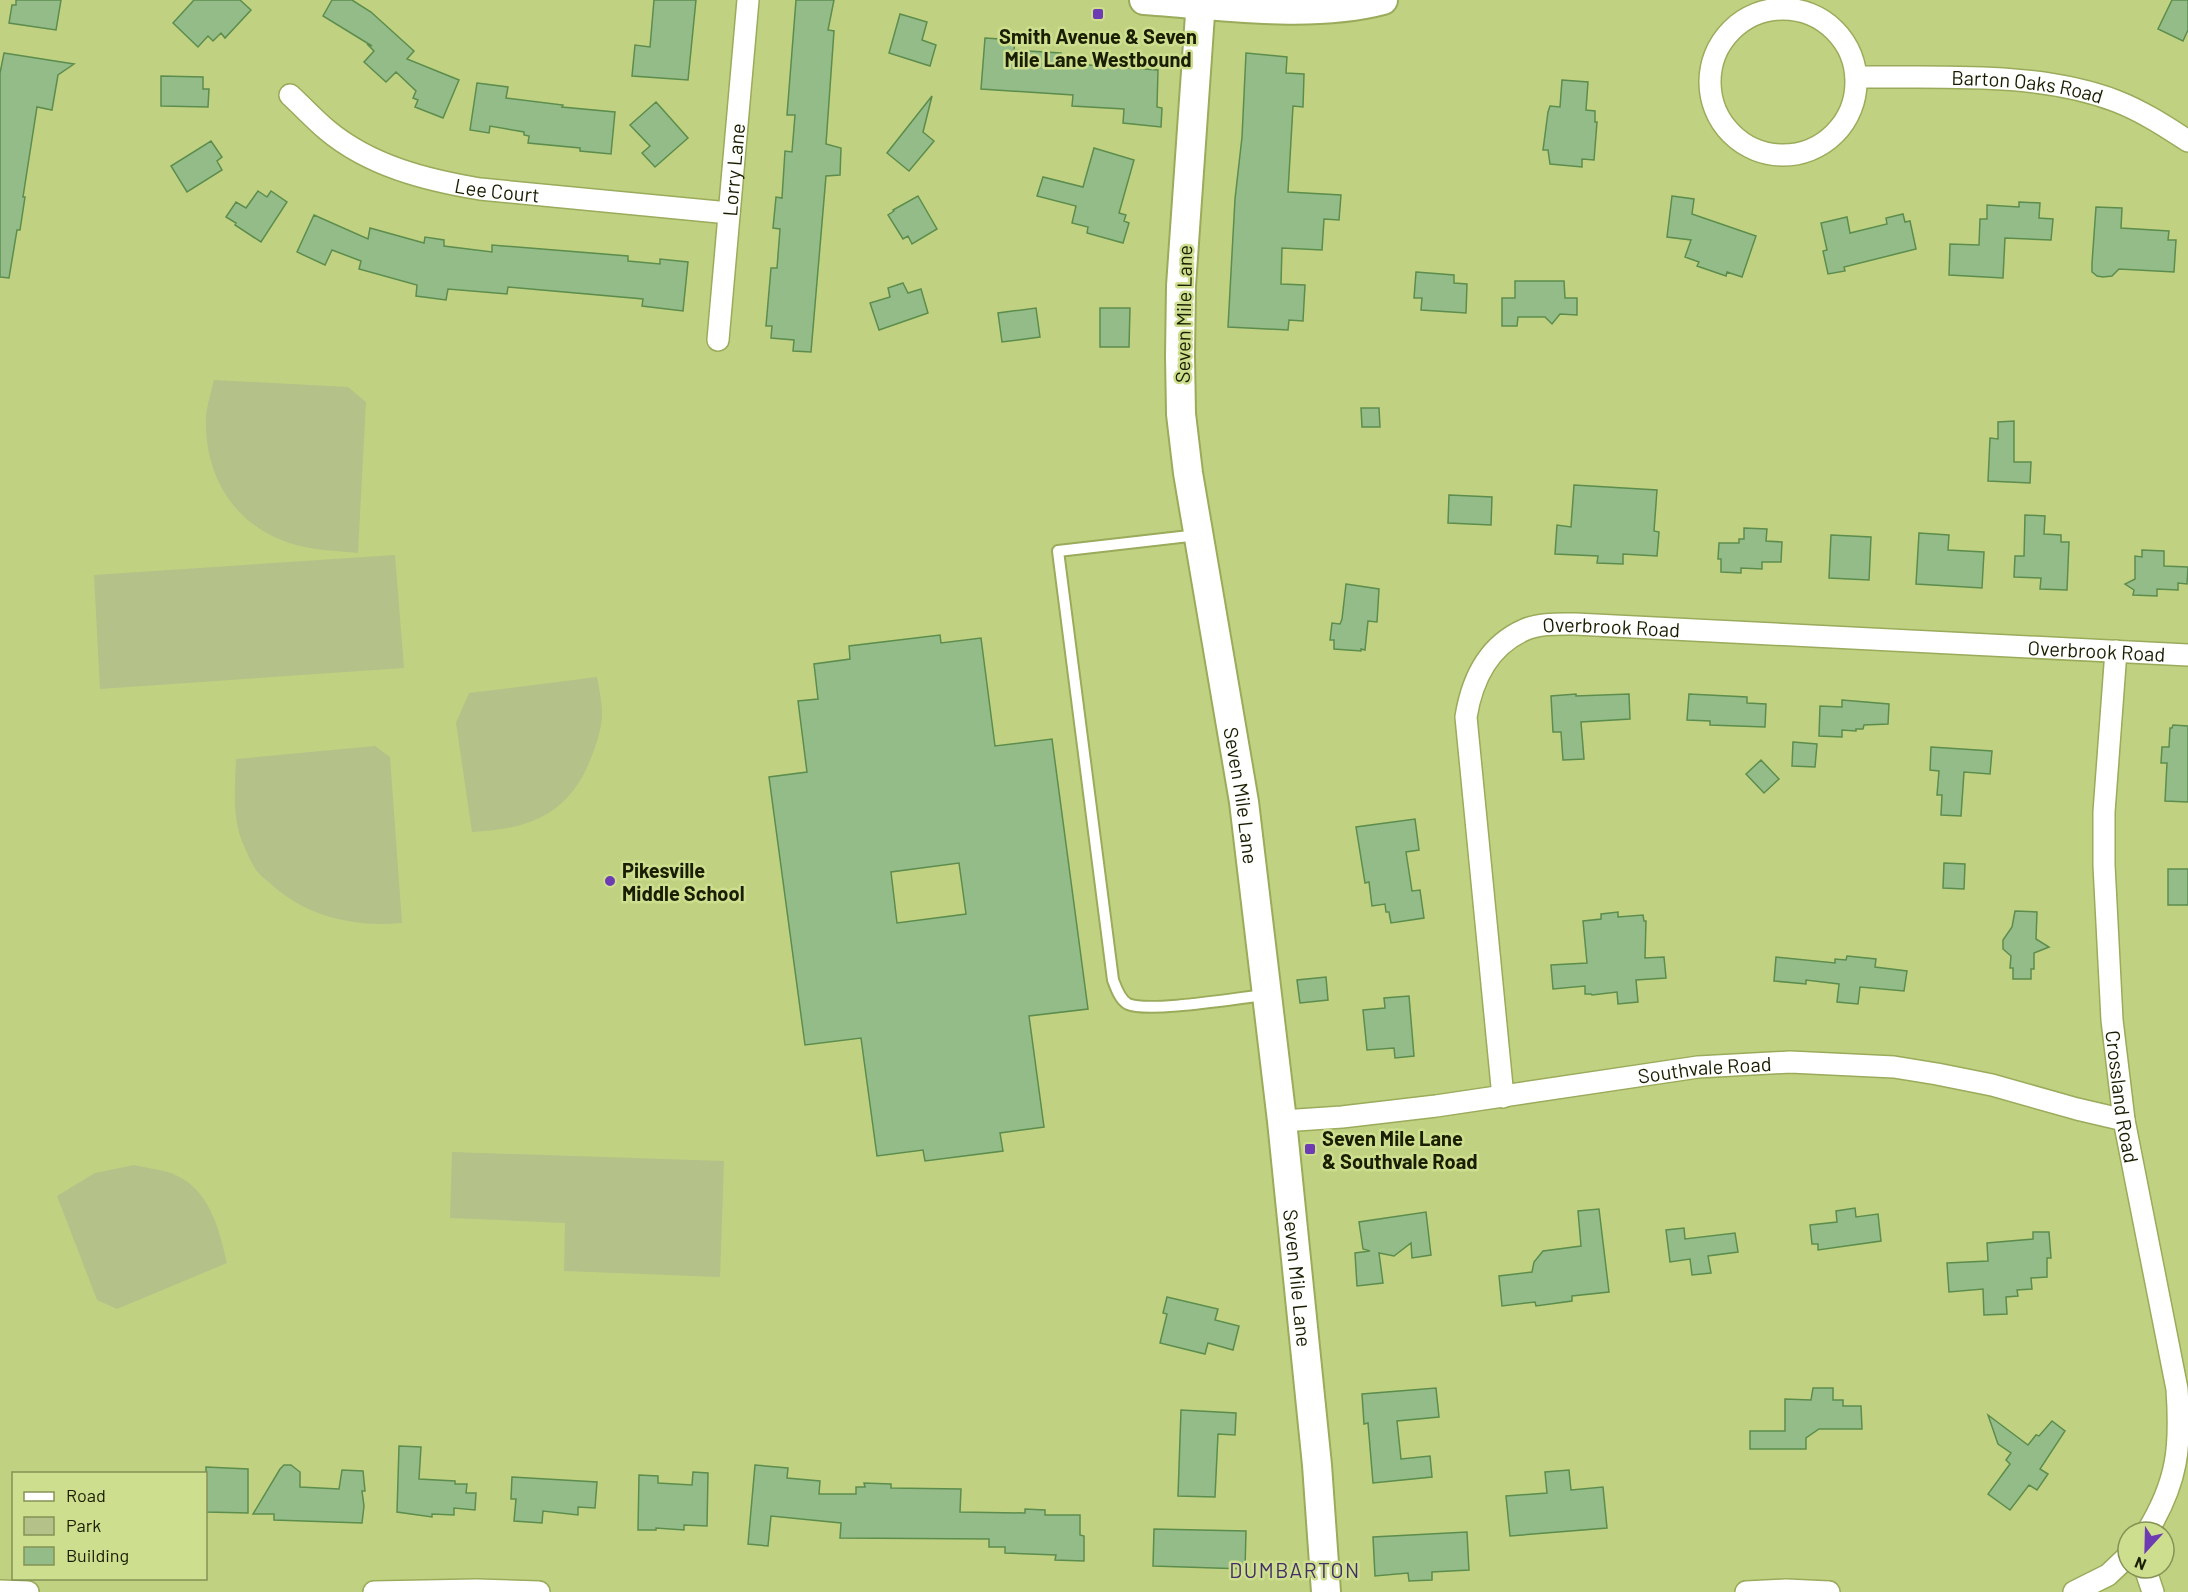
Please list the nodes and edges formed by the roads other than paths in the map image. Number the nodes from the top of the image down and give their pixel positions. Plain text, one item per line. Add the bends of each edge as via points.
1 (748, 0) edge
2 (1144, 0) edge
3 (1383, 0) edge
4 (1201, 2) edge
5 (1856, 77) junction
6 (290, 95) dead end
7 (2188, 141) edge
8 (729, 213) junction
9 (718, 340) dead end
10 (1198, 535) junction
11 (2116, 651) junction
12 (2188, 655) edge
13 (1267, 995) junction
14 (1503, 1097) junction
15 (2124, 1120) junction
16 (1282, 1121) junction
17 (2183, 1446) edge
18 (2154, 1520) edge
19 (2116, 1567) edge
20 (0, 1591) edge
21 (28, 1592) edge
22 (374, 1592) edge
23 (539, 1592) edge
24 (1326, 1592) edge
25 (1746, 1592) edge
26 (1829, 1592) edge
27 (2074, 1592) edge

1 - 8 street, Lorry Lane
2 - 4 street
3 - 4 street via 1314,9
4 - 10 street, Seven Mile Lane via 1181,286 1180,356 1181,414
5 - 5 street via 1855,96 1838,130 1820,145 1798,153 1775,154 1737,139 1721,122 1709,82 1713,60 1723,39 1738,23 1778,9 1799,10 1828,25 1851,55
5 - 7 street, Barton Oaks Road via 2051,84 2116,102
6 - 8 street, Lee Court via 326,130 352,148 409,174 480,189
8 - 9 street, Lorry Lane
10 - 13 street, Seven Mile Lane via 1244,802
10 - 13 lane via 1058,551 1113,981 1127,1004 1153,1008
11 - 12 street, Overbrook Road
11 - 14 street, Overbrook Road via 1575,624 1525,630 1507,640 1478,675 1466,717
11 - 15 street, Crossland Road via 2104,865 2112,1020
13 - 16 street, Seven Mile Lane
14 - 15 street, Southvale Road via 1698,1066 1837,1063 1948,1076
14 - 16 street, Southvale Road
15 - 17 street, Crossland Road via 2177,1389
16 - 24 street, Seven Mile Lane
17 - 18 street, Crossland Road
19 - 27 street
20 - 21 street
22 - 23 street
25 - 26 street

